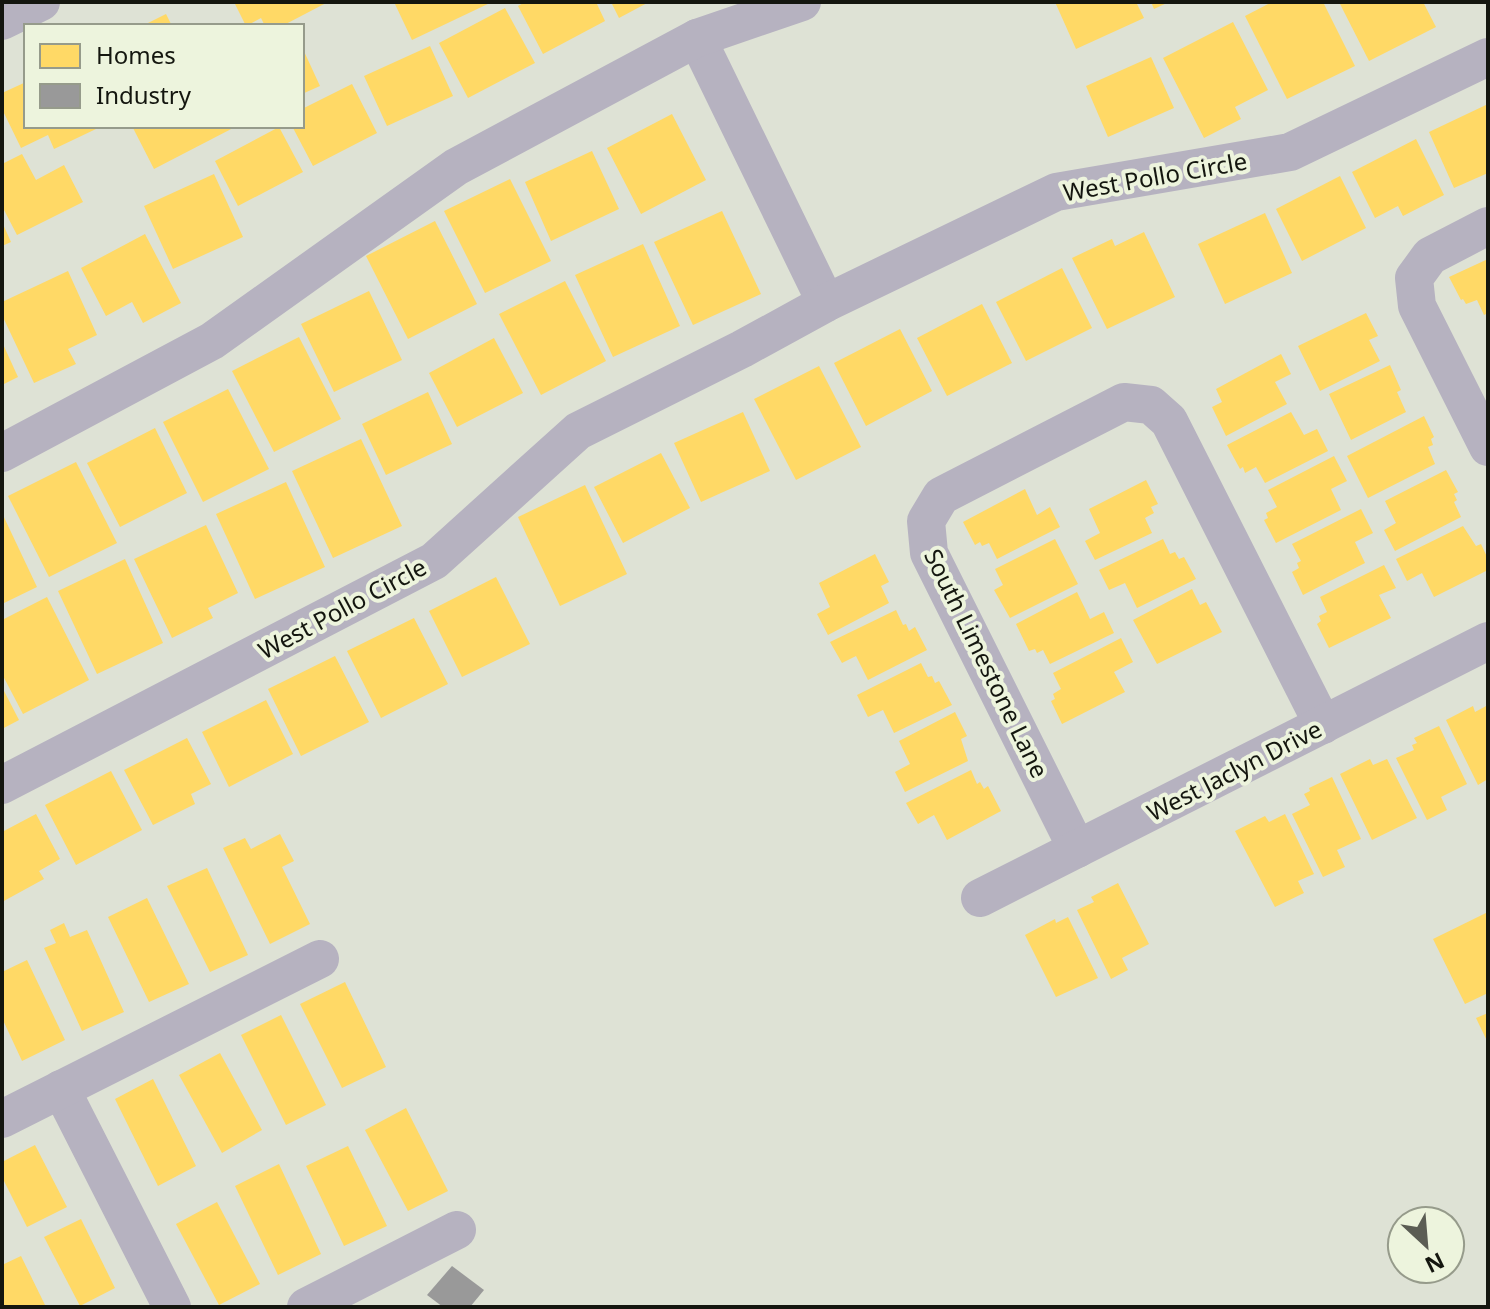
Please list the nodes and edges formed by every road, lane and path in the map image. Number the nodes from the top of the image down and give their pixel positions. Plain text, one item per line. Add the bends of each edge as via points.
1 (802, 2) edge
2 (697, 38) junction
3 (1488, 57) edge
4 (1488, 226) edge
5 (826, 303) junction
6 (1488, 447) edge
7 (2, 453) edge
8 (1488, 641) edge
9 (1323, 725) junction
10 (2, 785) edge
11 (1077, 849) junction
12 (980, 898) dead end
13 (320, 959) dead end
14 (61, 1089) junction
15 (2, 1119) edge
16 (457, 1230) dead end
17 (167, 1305) edge
18 (306, 1307) edge

1 - 2 street
2 - 5 street
2 - 7 street via 456,167 212,341
3 - 5 street, West Pollo Circle via 1290,152 1056,192
4 - 6 street via 1430,256 1414,278 1417,306
5 - 10 street, West Pollo Circle via 578,431 434,561
8 - 9 street, West Jaclyn Drive
9 - 11 street, West Jaclyn Drive
9 - 11 street, South Limestone Lane via 1169,421 1151,405 1124,402 941,496 926,521 929,553
11 - 12 street, West Jaclyn Drive
13 - 14 street
14 - 15 street
14 - 17 street
16 - 18 street

